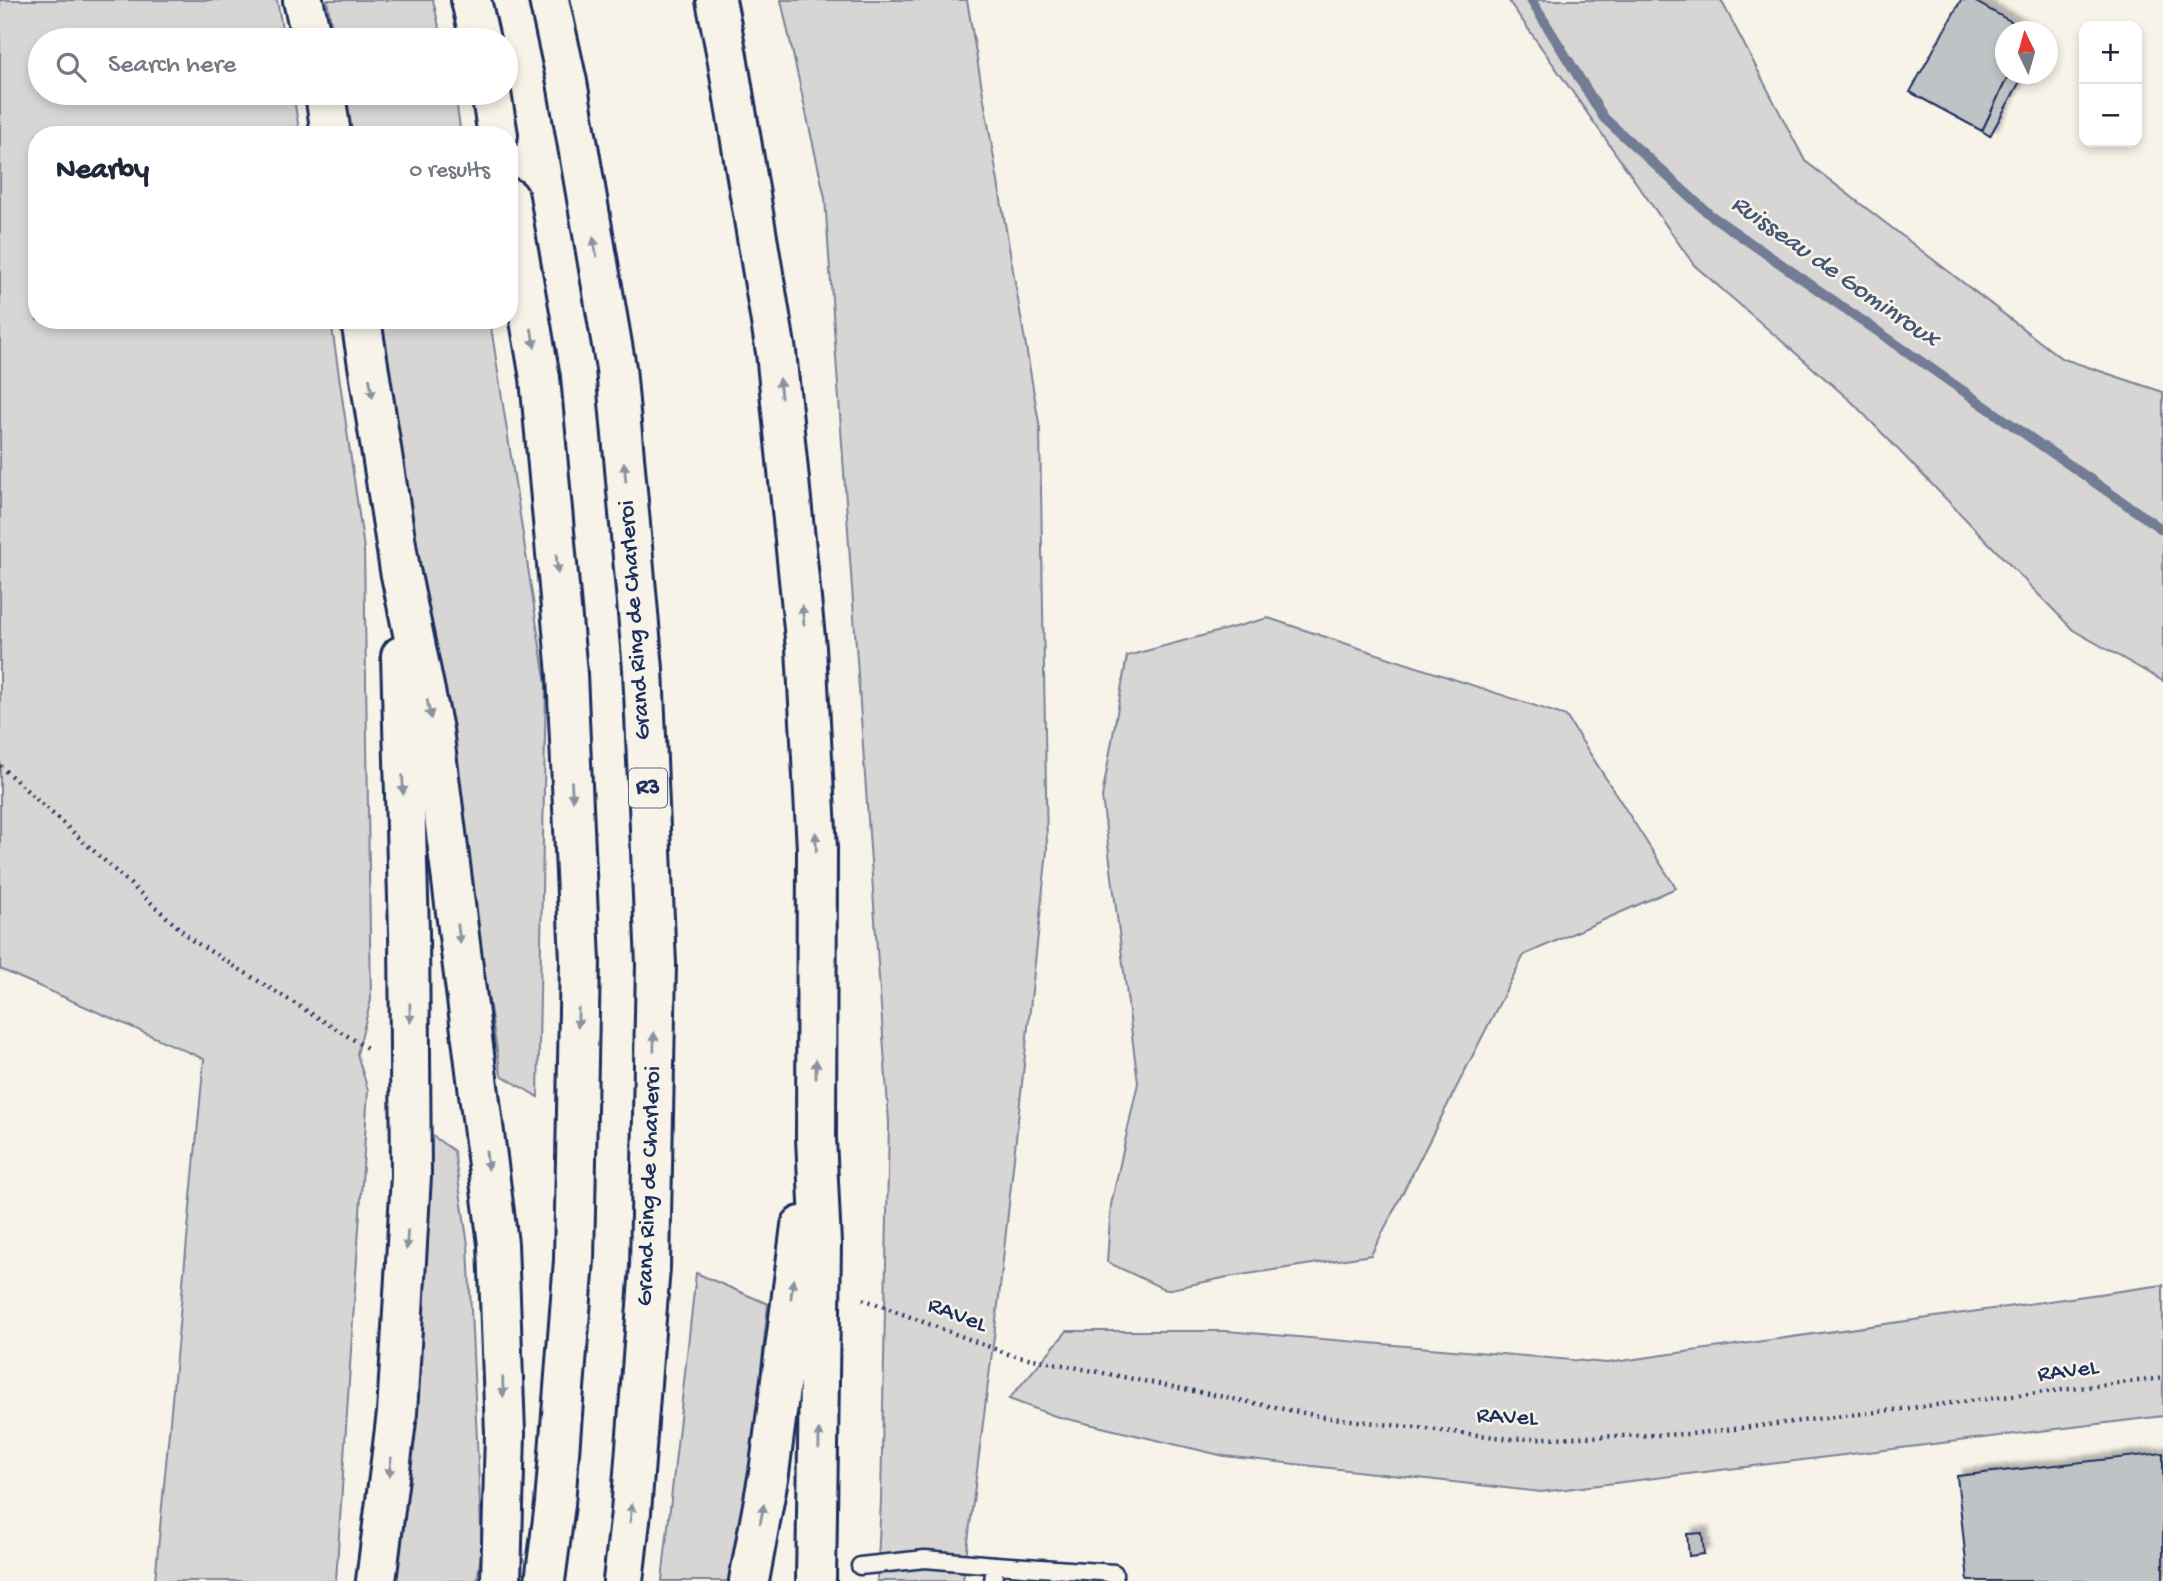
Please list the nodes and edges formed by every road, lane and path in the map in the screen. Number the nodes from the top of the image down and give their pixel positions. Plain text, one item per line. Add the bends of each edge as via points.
1 (303, 0) edge
2 (471, 0) edge
3 (550, 0) edge
4 (716, 0) edge
5 (309, 28) edge
6 (477, 28) edge
7 (326, 105) edge
8 (493, 105) edge
9 (330, 126) edge
10 (496, 126) edge
11 (518, 250) edge
12 (362, 329) edge
13 (400, 570) junction
14 (0, 766) edge
15 (367, 1048) dead end
16 (816, 1138) junction
17 (863, 1299) dead end
18 (2163, 1378) edge
19 (860, 1566) dead end
20 (994, 1573) edge
21 (376, 1581) edge
22 (501, 1581) edge
23 (545, 1581) edge
24 (623, 1581) edge
25 (749, 1581) edge
26 (816, 1581) edge
27 (1114, 1581) edge

1 - 5 highway
2 - 6 highway
24 -> 3 highway, Grand Ring de Charleroi / R3 via 650,1268 656,964 643,669 615,368
16 -> 4 highway via 817,849 806,648 776,352
7 - 9 highway
8 - 10 highway
11 -> 23 highway via 540,378 567,674 579,961 574,1260
12 -> 13 highway
13 -> 21 highway via 411,1176 397,1413
13 -> 22 highway via 433,730 498,1244 505,1433
14 - 15 path via 192,940
25 -> 16 highway via 769,1473
26 -> 16 highway via 821,1244
17 - 18 path, RAVeL via 1007,1354 1324,1417 1512,1439 1691,1434
19 - 20 lane via 925,1559
20 - 27 lane via 1114,1573

